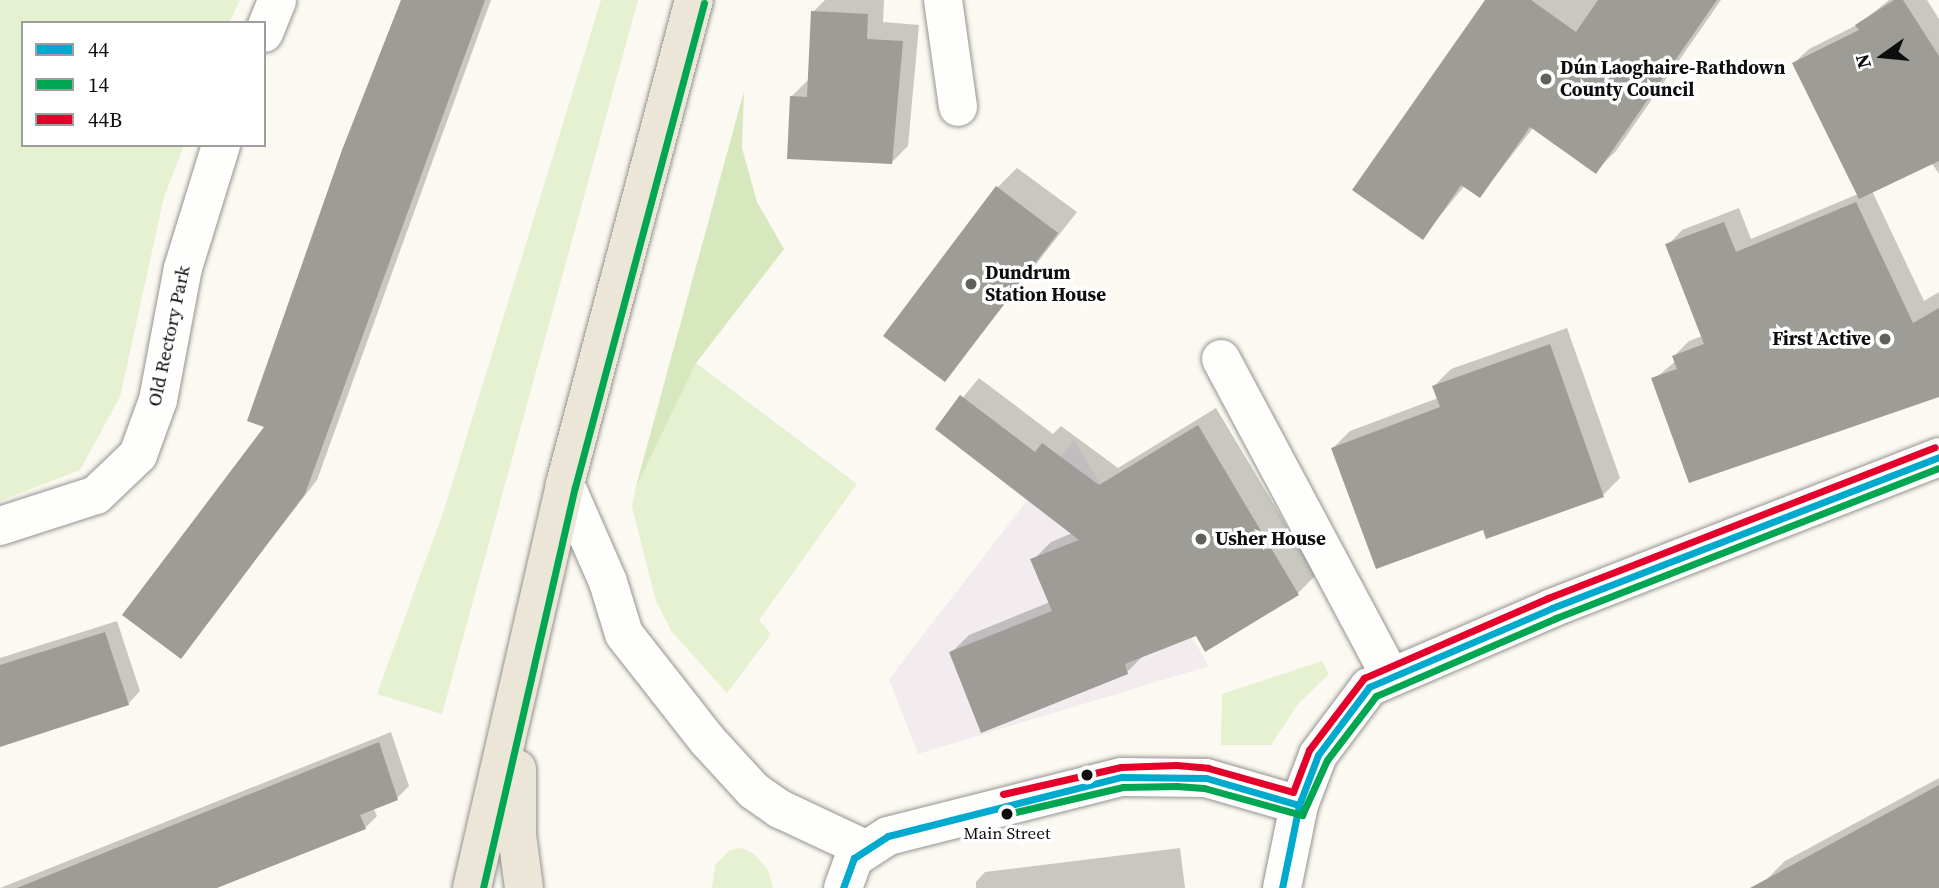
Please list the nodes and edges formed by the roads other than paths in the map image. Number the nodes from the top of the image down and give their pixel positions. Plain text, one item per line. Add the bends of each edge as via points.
1 (278, 0) edge
2 (694, 0) edge
3 (943, 0) edge
4 (266, 28) edge
5 (958, 107) dead end
6 (220, 147) edge
7 (1221, 359) dead end
8 (1939, 457) edge
9 (565, 484) junction
10 (0, 526) edge
11 (1390, 676) junction
12 (517, 690) junction
13 (1299, 805) junction
14 (863, 848) junction
15 (472, 888) edge
16 (524, 888) edge
17 (843, 888) edge
18 (1282, 888) edge

1 - 4 street
2 - 9 main road
3 - 5 street
6 - 10 street, Old Rectory Park via 183,268 158,400 138,455 96,495
7 - 11 street
8 - 11 street
9 - 12 main road
9 - 14 street via 608,582 624,634 708,741 754,791 780,809
11 - 13 street via 1369,687 1341,719 1318,755
12 - 15 main road
12 - 16 main road via 517,835
13 - 14 street via 1206,778 1122,777 928,824
13 - 18 street
14 - 17 street via 848,868

